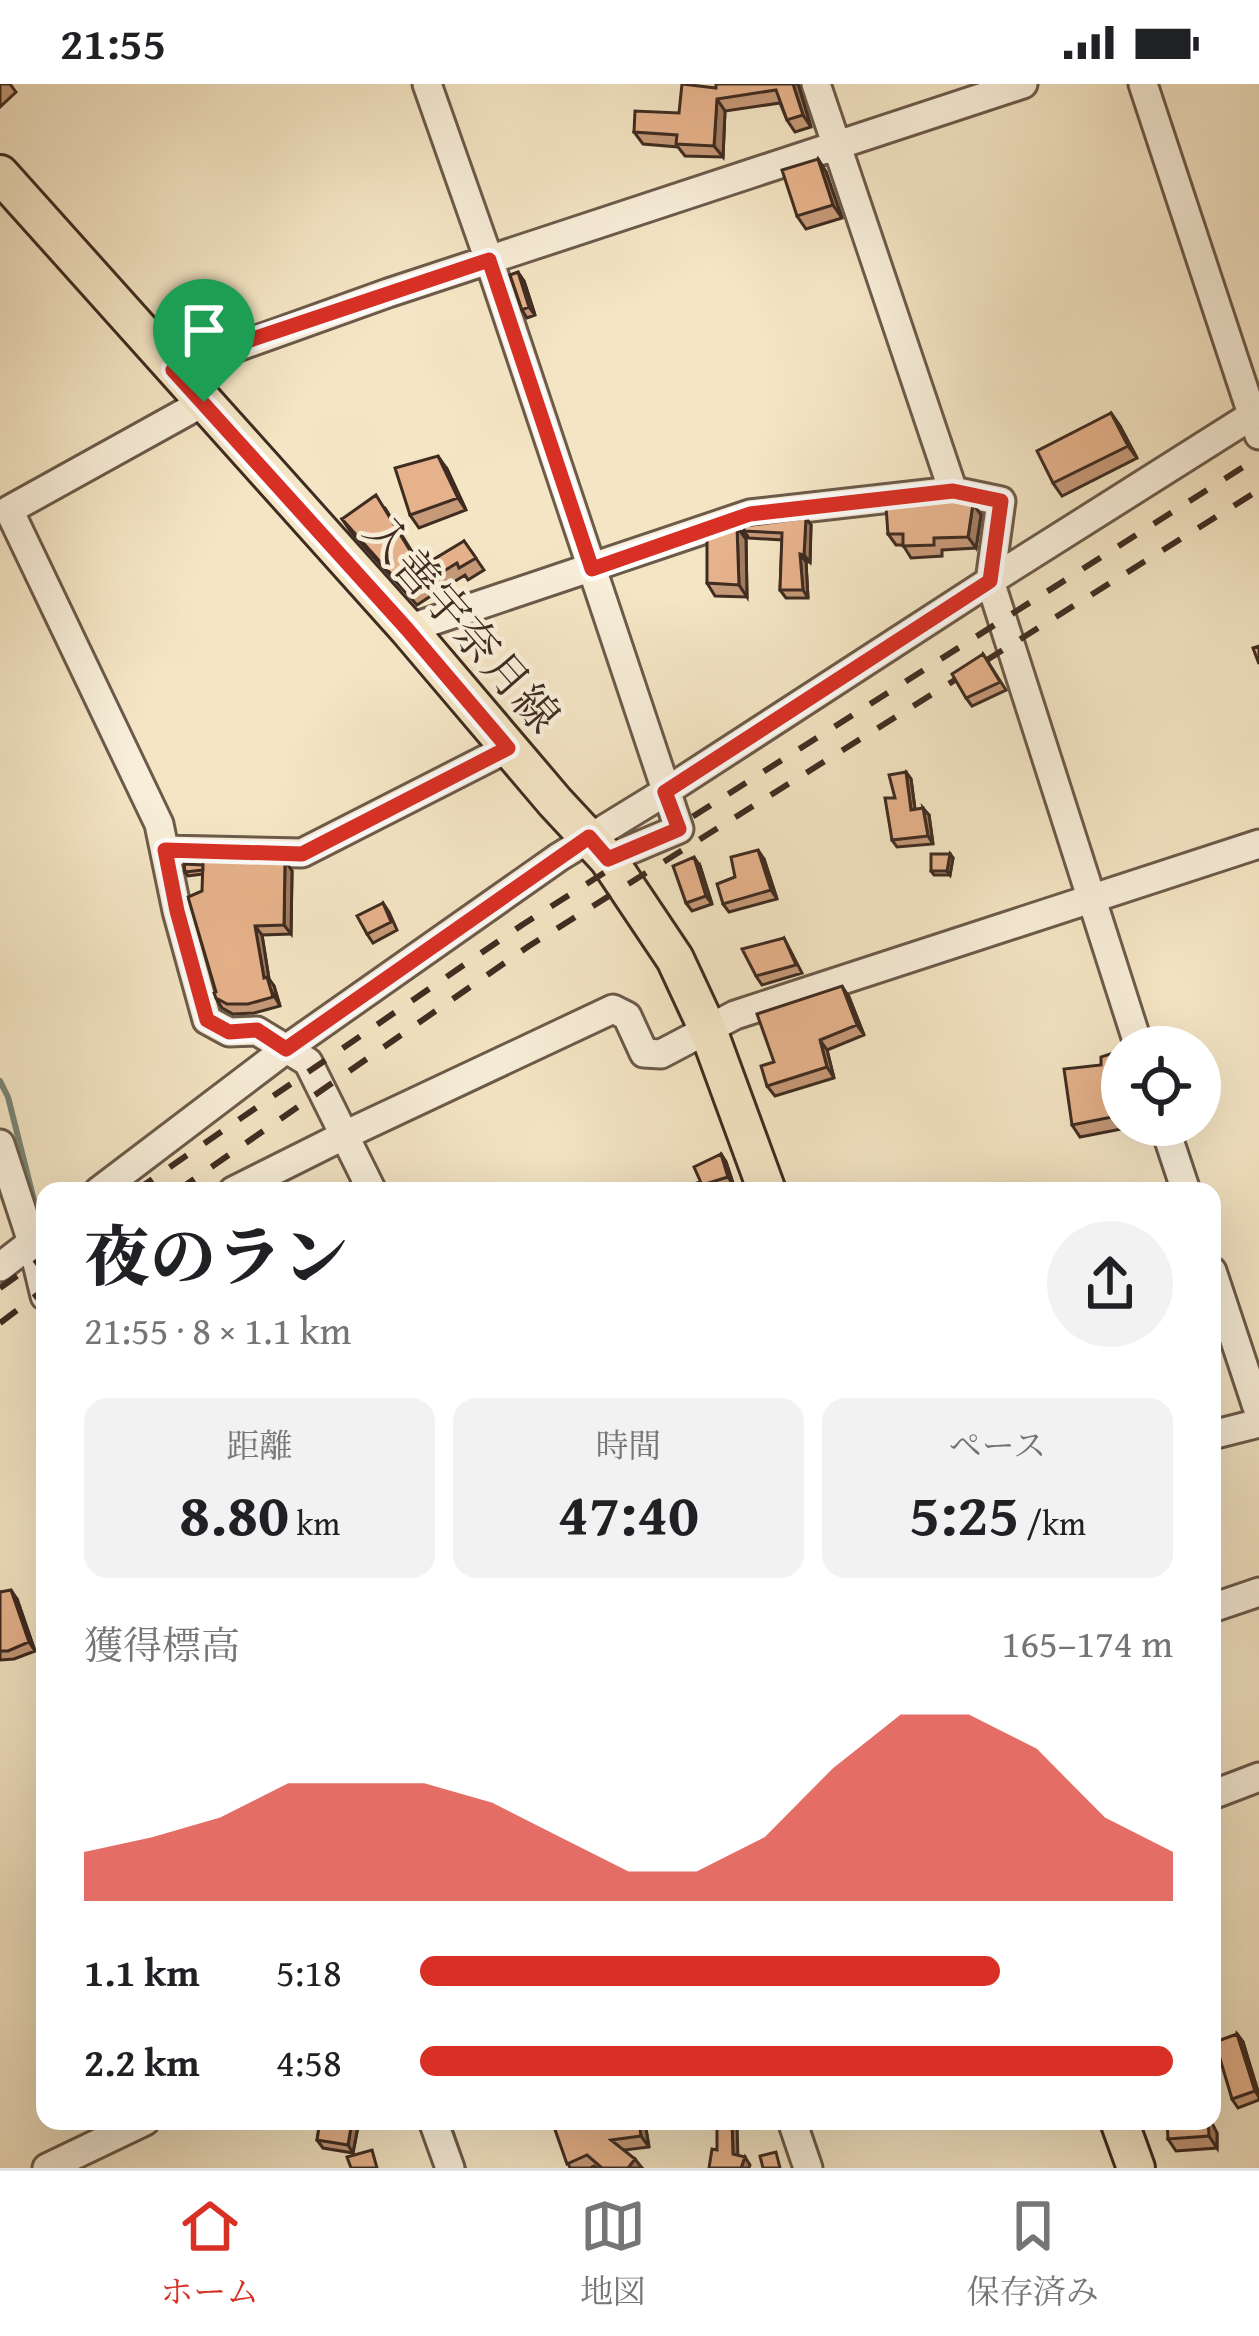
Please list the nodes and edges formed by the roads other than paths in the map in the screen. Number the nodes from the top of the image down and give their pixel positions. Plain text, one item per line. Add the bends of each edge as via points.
1 (428, 84) edge
2 (816, 84) edge
3 (1022, 84) edge
4 (1143, 84) edge
5 (836, 147) junction
6 (0, 174) edge
7 (489, 260) junction
8 (173, 370) junction
9 (204, 402) junction
10 (1257, 421) edge
11 (953, 491) junction
12 (592, 569) junction
13 (990, 581) junction
14 (407, 629) junction
15 (508, 748) junction
16 (665, 792) junction
17 (1259, 844) edge
18 (598, 848) junction
19 (165, 850) junction
20 (1092, 901) junction
21 (1132, 1026) edge
22 (708, 1030) junction
23 (286, 1049) junction
24 (345, 1135) junction
25 (0, 1144) edge
26 (1171, 1146) edge
27 (111, 1182) edge
28 (251, 1182) edge
29 (368, 1182) edge
30 (764, 1182) edge
31 (1183, 1182) edge
32 (36, 1232) edge
33 (36, 1239) edge
34 (0, 1267) edge
35 (1221, 1298) edge
36 (1259, 1412) edge
37 (1259, 1423) edge
38 (1221, 1434) edge
39 (1259, 1592) edge
40 (1221, 1605) edge
41 (1259, 1777) edge
42 (1221, 1792) edge
43 (126, 2130) edge
44 (437, 2130) edge
45 (795, 2130) edge
46 (1122, 2130) edge
47 (47, 2168) edge
48 (450, 2168) edge
49 (808, 2168) edge
50 (1136, 2168) edge

1 - 7 street
2 - 5 street
3 - 5 street
4 - 10 street
5 - 7 street
5 - 11 street
6 - 8 main road, 入善宇奈月線
7 - 8 street
7 - 12 street
8 - 9 main road, 入善宇奈月線
9 - 14 main road, 入善宇奈月線
9 - 19 street via 9,510 160,824
10 - 13 street
11 - 12 street via 750,514
11 - 13 street via 1001,501
12 - 14 street
12 - 16 street
13 - 16 street
13 - 20 street
14 - 15 main road, 入善宇奈月線
15 - 18 main road, 入善宇奈月線
15 - 19 street via 302,854
16 - 18 street
17 - 20 street
18 - 22 main road, 入善宇奈月線 via 675,959
18 - 23 street
19 - 23 street via 207,1020 229,1032 257,1030
20 - 21 street
20 - 22 street
22 - 24 street via 661,1054 644,1053 627,1016 614,1009
22 - 30 main road, 入善宇奈月線
23 - 24 street via 308,1062
23 - 27 street
24 - 28 street
24 - 29 street
25 - 32 street
26 - 31 street
33 - 34 street
35 - 36 street
37 - 38 street
39 - 40 street
41 - 42 street
43 - 47 street
44 - 48 street
45 - 49 street
46 - 50 main road

